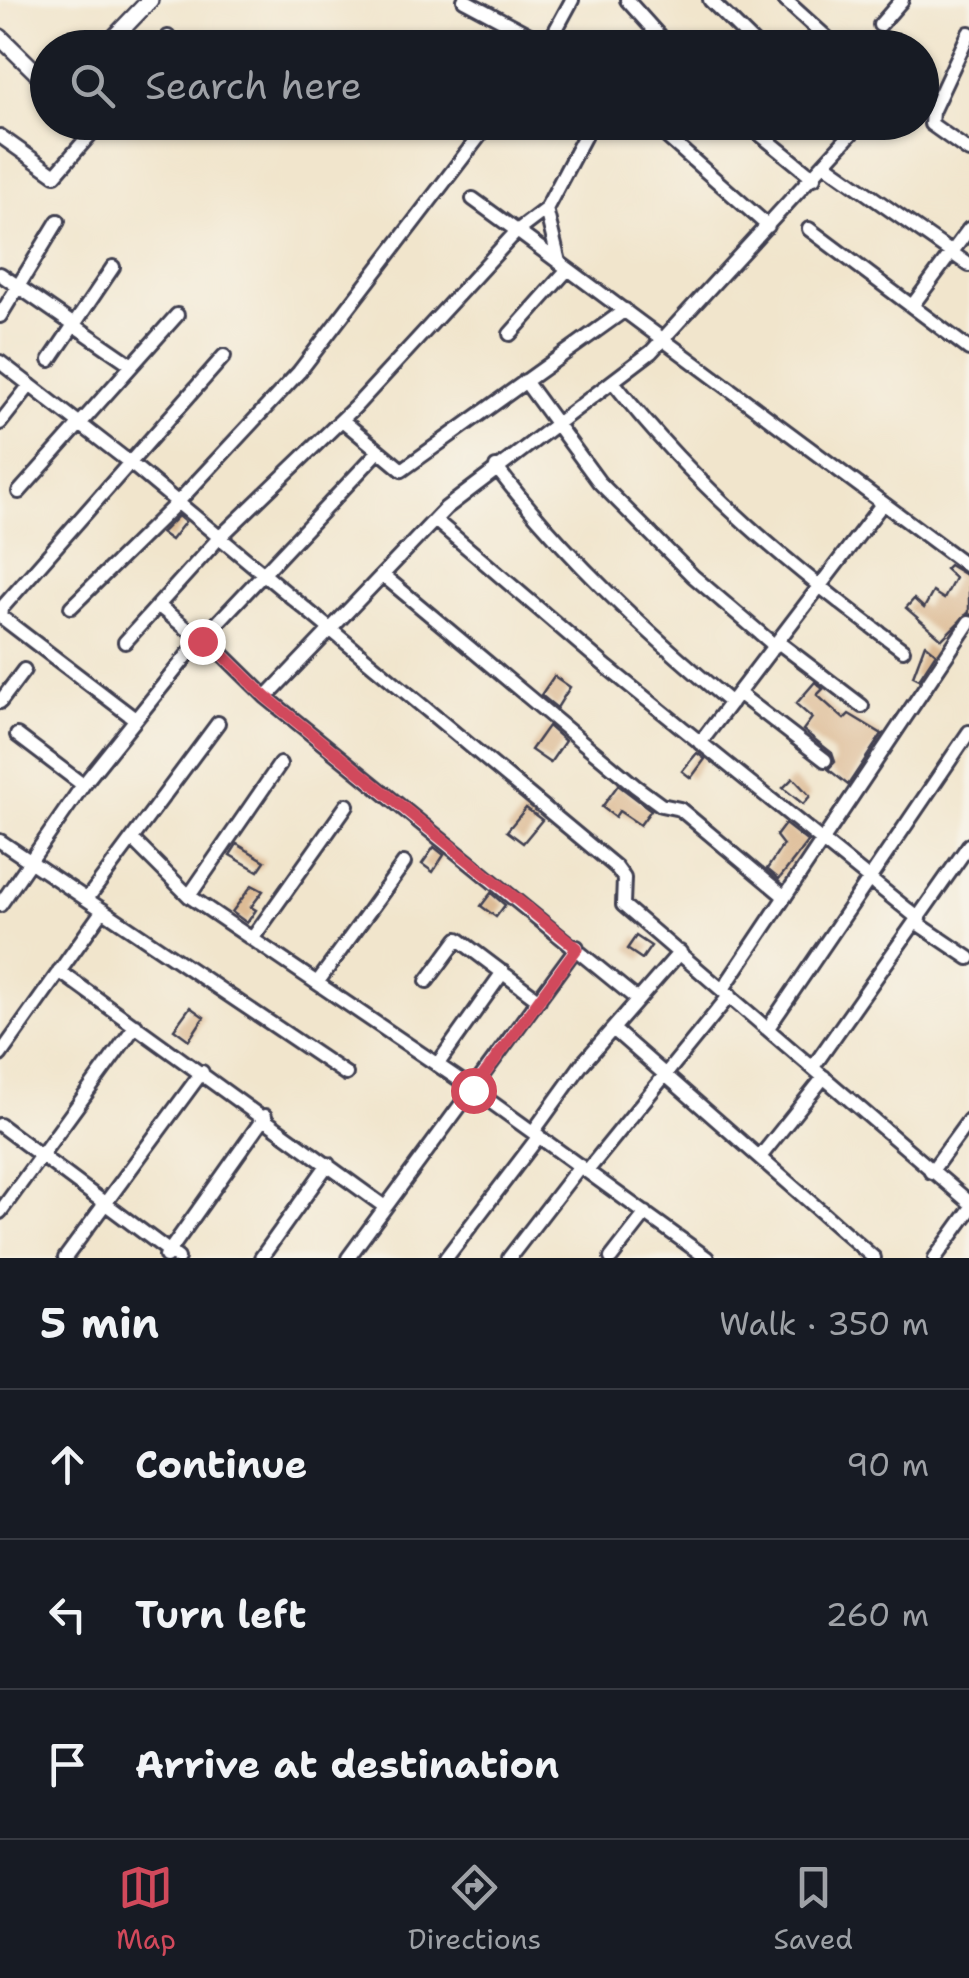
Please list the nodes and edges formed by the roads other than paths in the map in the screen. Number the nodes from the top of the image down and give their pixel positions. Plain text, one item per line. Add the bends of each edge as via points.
1 (150, 0) edge
2 (464, 0) edge
3 (572, 0) edge
4 (628, 0) edge
5 (710, 0) edge
6 (785, 0) edge
7 (902, 0) edge
8 (880, 25) dead end
9 (121, 30) edge
10 (520, 30) edge
11 (558, 30) edge
12 (654, 30) edge
13 (741, 30) edge
14 (818, 30) edge
15 (969, 32) edge
16 (0, 36) edge
17 (30, 66) edge
18 (939, 100) edge
19 (939, 131) edge
20 (0, 136) edge
21 (85, 140) edge
22 (476, 140) edge
23 (582, 140) edge
24 (670, 140) edge
25 (767, 140) edge
26 (846, 140) edge
27 (969, 151) edge
28 (825, 164) junction
29 (814, 178) junction
30 (473, 198) dead end
31 (546, 209) junction
32 (58, 221) dead end
33 (768, 226) junction
34 (809, 228) dead end
35 (969, 229) edge
36 (517, 231) junction
37 (950, 252) junction
38 (969, 264) edge
39 (564, 265) junction
40 (112, 267) dead end
41 (0, 274) edge
42 (19, 284) junction
43 (912, 306) junction
44 (625, 310) junction
45 (176, 315) dead end
46 (0, 316) edge
47 (75, 323) junction
48 (510, 334) dead end
49 (662, 339) junction
50 (969, 349) edge
51 (224, 356) dead end
52 (50, 360) dead end
53 (0, 362) edge
54 (132, 365) junction
55 (525, 381) junction
56 (614, 383) junction
57 (30, 385) junction
58 (342, 420) junction
59 (0, 423) edge
60 (80, 424) junction
61 (557, 425) junction
62 (377, 453) junction
63 (129, 462) junction
64 (496, 467) junction
65 (18, 492) dead end
66 (883, 503) junction
67 (177, 504) junction
68 (435, 520) junction
69 (218, 539) junction
70 (969, 566) edge
71 (266, 576) junction
72 (385, 576) junction
73 (820, 588) junction
74 (71, 607) dead end
75 (160, 607) junction
76 (0, 613) edge
77 (969, 622) edge
78 (332, 632) junction
79 (204, 640) junction
80 (126, 642) dead end
81 (777, 644) junction
82 (903, 650) dead end
83 (24, 670) dead end
84 (266, 697) junction
85 (735, 698) junction
86 (0, 702) edge
87 (862, 706) dead end
88 (135, 718) junction
89 (218, 723) dead end
90 (969, 732) edge
91 (17, 735) dead end
92 (700, 743) junction
93 (825, 760) dead end
94 (280, 764) dead end
95 (83, 785) junction
96 (347, 805) dead end
97 (132, 839) junction
98 (0, 841) edge
99 (822, 841) junction
100 (969, 845) edge
101 (32, 863) junction
102 (404, 863) dead end
103 (870, 880) junction
104 (189, 896) junction
105 (785, 896) junction
106 (87, 899) junction
107 (0, 905) edge
108 (103, 910) junction
109 (918, 921) junction
110 (252, 938) junction
111 (577, 948) junction
112 (680, 952) junction
113 (969, 958) edge
114 (59, 971) junction
115 (503, 972) junction
116 (427, 981) dead end
117 (316, 983) junction
118 (726, 992) junction
119 (539, 1000) junction
120 (638, 1000) junction
121 (136, 1025) junction
122 (768, 1028) junction
123 (613, 1029) junction
124 (0, 1055) edge
125 (437, 1065) junction
126 (202, 1072) junction
127 (819, 1072) junction
128 (346, 1074) dead end
129 (664, 1075) junction
130 (473, 1090) junction
131 (265, 1116) junction
132 (969, 1120) edge
133 (0, 1125) edge
134 (536, 1134) junction
135 (42, 1156) junction
136 (760, 1157) junction
137 (328, 1164) junction
138 (584, 1169) junction
139 (930, 1172) junction
140 (104, 1200) junction
141 (969, 1202) edge
142 (386, 1207) junction
143 (969, 1211) edge
144 (0, 1212) edge
145 (646, 1214) junction
146 (171, 1256) edge
147 (65, 1258) edge
148 (261, 1258) edge
149 (348, 1258) edge
150 (446, 1258) edge
151 (510, 1258) edge
152 (611, 1258) edge
153 (707, 1258) edge
154 (874, 1258) edge
155 (935, 1258) edge

1 - 9 street
2 - 10 street
3 - 11 street
4 - 12 street
5 - 13 street
6 - 14 street
7 - 8 street
15 - 18 street
16 - 17 street
19 - 27 street
20 - 21 street via 55,175
22 - 67 street via 299,372
23 - 31 street
24 - 33 street
25 - 29 street
26 - 28 street
28 - 29 street
28 - 37 street
29 - 33 street
30 - 36 street
31 - 36 street
31 - 39 street
32 - 42 street
33 - 49 street
34 - 43 street
35 - 37 street
36 - 39 street
36 - 58 street
37 - 38 street
37 - 43 street
39 - 44 street
39 - 48 street
40 - 47 street
41 - 42 street
42 - 46 street
42 - 47 street
43 - 50 street
44 - 49 street
44 - 55 street
45 - 54 street
47 - 52 street
47 - 54 street
49 - 56 street
49 - 66 street
51 - 63 street
53 - 57 street
54 - 60 street
55 - 61 street
55 - 62 street via 402,470
56 - 61 street
56 - 73 street via 683,468
57 - 59 street
57 - 60 street
58 - 62 street
58 - 69 street
60 - 63 street
60 - 65 street
61 - 64 street
61 - 81 street via 599,482 693,576
62 - 71 street
63 - 67 street
63 - 76 street
64 - 68 street
64 - 85 street via 634,620
66 - 70 street
66 - 73 street
67 - 69 street
67 - 74 street
68 - 72 street
68 - 92 street
69 - 71 street
69 - 75 street
71 - 78 street
71 - 79 street
72 - 78 street
72 - 105 street via 635,786 680,810
73 - 81 street
73 - 82 street
75 - 79 street
75 - 80 street
76 - 88 street
77 - 99 street
78 - 84 street
78 - 112 street via 616,867 624,878 623,905
79 - 84 street
79 - 88 street
81 - 85 street
81 - 87 street
83 - 86 street
84 - 111 street
85 - 92 street
85 - 93 street
88 - 95 street
89 - 97 street
90 - 103 street
91 - 95 street
92 - 99 street
94 - 104 street
95 - 101 street
96 - 110 street
97 - 104 street
97 - 106 street
98 - 101 street
99 - 103 street
99 - 105 street
100 - 109 street
101 - 106 street
101 - 107 street
102 - 117 street
103 - 109 street
103 - 122 street
104 - 110 street
105 - 118 street
106 - 108 street
108 - 114 street
108 - 128 street
109 - 113 street
109 - 127 street
110 - 117 street
111 - 119 street
111 - 120 street
112 - 118 street
112 - 120 street
114 - 121 street
114 - 124 street
115 - 116 street via 456,940
115 - 119 street
115 - 125 street
117 - 125 street
118 - 122 street
118 - 129 street
119 - 130 street
120 - 123 street
121 - 126 street
121 - 135 street
122 - 127 street
123 - 129 street
123 - 134 street
125 - 130 street
126 - 131 street
126 - 140 street
127 - 136 street
127 - 139 street
129 - 136 street
129 - 138 street
130 - 134 street
130 - 142 street
131 - 137 street
131 - 146 street
132 - 139 street
133 - 135 street
134 - 138 street
134 - 150 street
135 - 140 street
135 - 144 street
136 - 154 street
137 - 142 street
137 - 148 street
138 - 145 street
138 - 151 street
139 - 141 street
140 - 146 street
140 - 147 street
142 - 149 street
143 - 155 street
145 - 152 street
145 - 153 street

